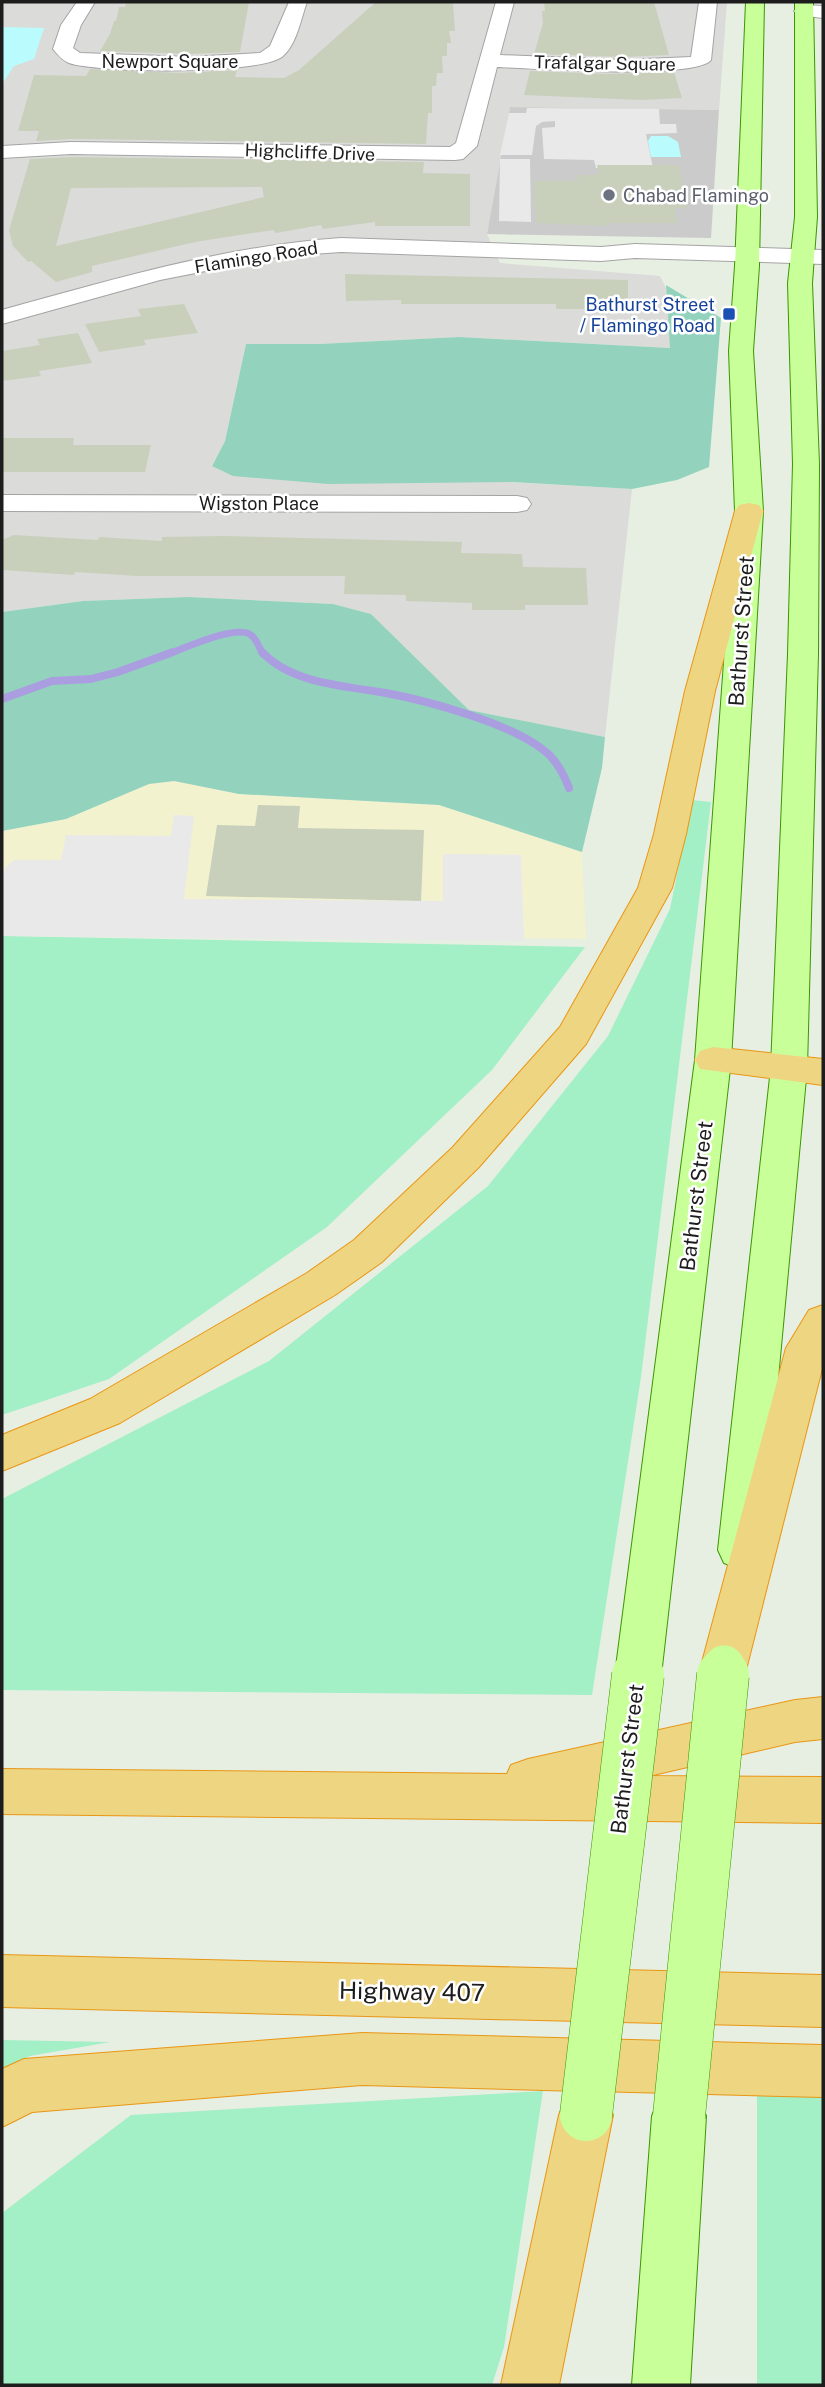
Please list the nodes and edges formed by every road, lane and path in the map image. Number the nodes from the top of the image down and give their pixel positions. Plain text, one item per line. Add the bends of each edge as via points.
1 (86, 2) edge
2 (298, 2) edge
3 (505, 2) edge
4 (708, 2) edge
5 (755, 2) edge
6 (812, 11) edge
7 (491, 61) junction
8 (2, 152) edge
9 (747, 260) junction
10 (813, 263) edge
11 (12, 308) edge
12 (2, 503) edge
13 (517, 504) dead end
14 (748, 511) junction
15 (713, 1060) junction
16 (806, 1070) edge
17 (823, 1321) edge
18 (2, 1453) edge
19 (724, 1666) junction
20 (823, 1718) edge
21 (2, 1792) edge
22 (466, 1794) junction
23 (823, 1800) edge
24 (2, 1981) edge
25 (823, 2001) edge
26 (823, 2071) edge
27 (2, 2100) edge
28 (586, 2115) junction
29 (530, 2385) edge
30 (556, 2385) edge
31 (661, 2385) edge

1 - 2 street, Newport Square via 71,25 63,49 67,55 93,61 200,63 264,60 276,53
3 - 7 street, Highcliffe Drive
4 - 7 street, Trafalgar Square via 701,60 693,64
5 - 9 main road, Bathurst Street
6 - 10 main road via 806,217
7 - 8 street, Highcliffe Drive via 466,146 455,154 71,148
9 - 10 street, Flamingo Road
9 - 11 street, Flamingo Road via 635,260 601,254 341,245 282,249
9 - 14 main road, Bathurst Street via 741,351
10 - 16 main road via 803,654
12 - 13 street, Wigston Place
14 - 15 main road, Bathurst Street
14 - 18 highway via 655,888 573,1035 466,1157 368,1251 321,1284 106,1411
15 - 16 highway
15 - 28 main road, Bathurst Street, bridge
16 - 19 main road
17 - 19 highway via 807,1348
19 - 31 main road, bridge via 678,2116
20 - 22 highway
21 - 22 highway
22 - 23 highway
24 - 25 highway, Highway 407
26 - 27 highway via 362,2059 24,2086
28 - 29 highway
28 - 30 main road, Bathurst Street

